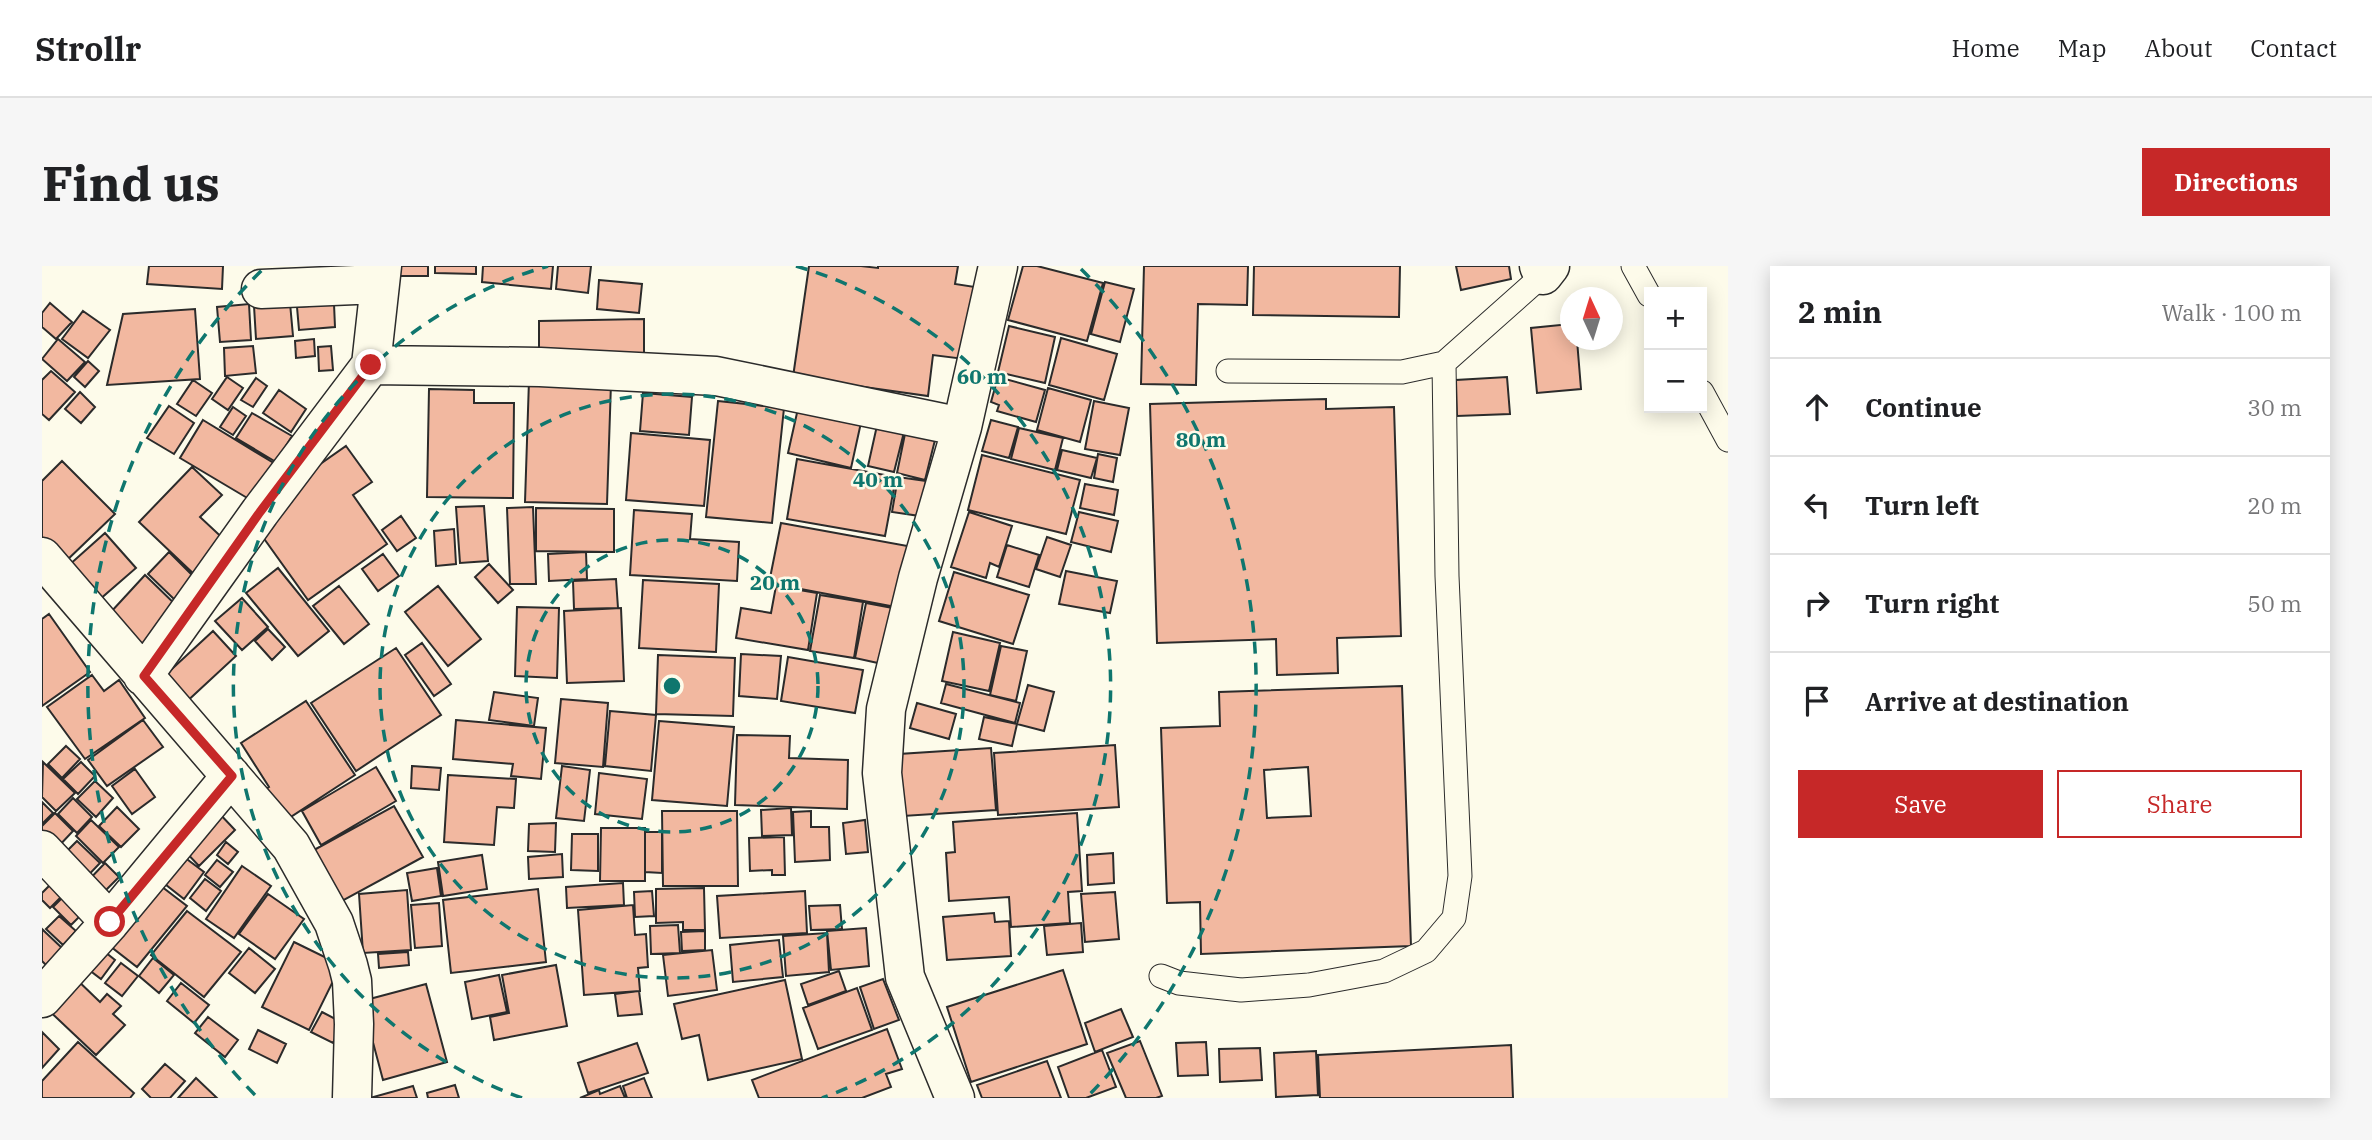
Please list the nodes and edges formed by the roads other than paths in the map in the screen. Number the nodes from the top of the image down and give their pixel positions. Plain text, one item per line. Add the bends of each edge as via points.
1 (998, 266) edge
2 (1633, 266) edge
3 (1544, 269) edge
4 (381, 275) edge
5 (1645, 287) edge
6 (261, 289) dead end
7 (1444, 363) junction
8 (371, 365) junction
9 (1228, 371) dead end
10 (1707, 400) edge
11 (962, 427) junction
12 (1728, 440) edge
13 (42, 557) edge
14 (144, 676) junction
15 (232, 776) junction
16 (42, 850) edge
17 (110, 922) junction
18 (1161, 976) dead end
19 (42, 999) edge
20 (352, 1098) edge
21 (955, 1098) edge

1 - 11 street
2 - 5 lane
3 - 7 lane
4 - 6 street
4 - 8 street
7 - 9 lane via 1402,372
7 - 18 lane via 1447,576 1460,876 1454,918 1426,951 1384,971 1309,985 1241,990 1179,983
8 - 11 street via 716,376
8 - 14 street
10 - 12 lane
11 - 21 street via 918,578 887,709 881,773 905,977
13 - 14 street
14 - 15 street
15 - 17 street
15 - 20 street via 291,846 334,923 352,981
16 - 17 street
17 - 19 street

